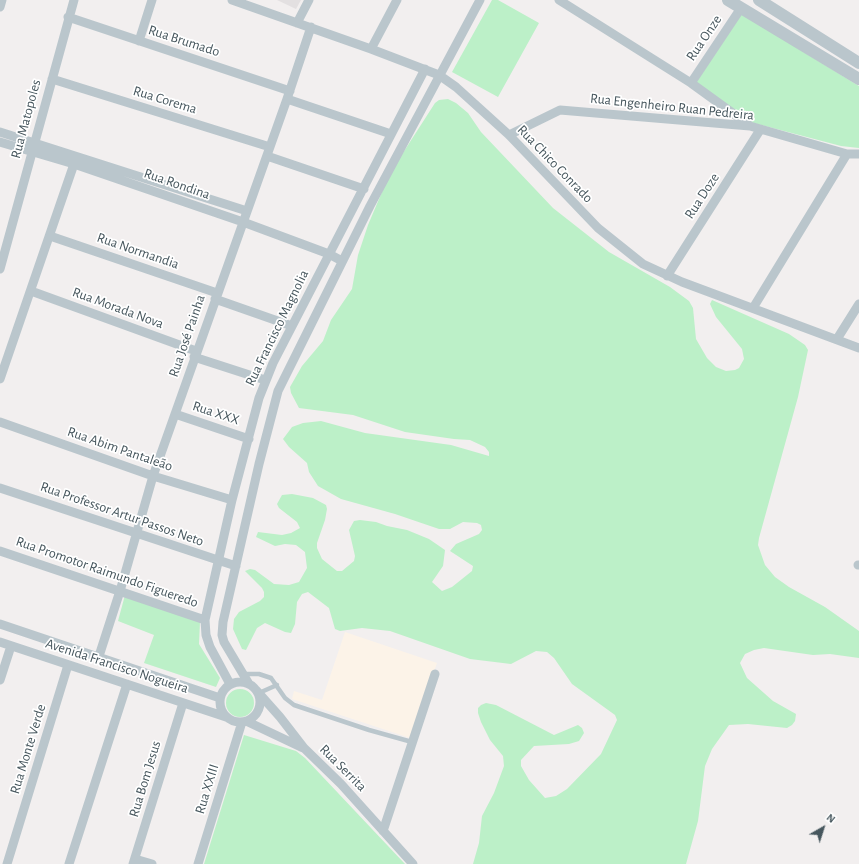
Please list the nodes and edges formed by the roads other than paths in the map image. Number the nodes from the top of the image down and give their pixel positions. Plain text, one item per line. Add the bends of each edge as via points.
1 (2, 0) edge
2 (74, 0) edge
3 (152, 0) edge
4 (232, 0) edge
5 (309, 0) edge
6 (397, 0) edge
7 (480, 0) edge
8 (559, 0) edge
9 (728, 0) edge
10 (760, 0) edge
11 (0, 7) edge
12 (740, 8) junction
13 (68, 18) junction
14 (297, 23) junction
15 (311, 27) junction
16 (139, 41) junction
17 (372, 48) junction
18 (859, 63) edge
19 (425, 69) junction
20 (439, 75) junction
21 (52, 79) junction
22 (859, 79) edge
23 (691, 83) junction
24 (289, 95) junction
25 (750, 126) junction
26 (760, 130) junction
27 (0, 132) edge
28 (391, 134) junction
29 (509, 135) junction
30 (0, 142) edge
31 (33, 147) junction
32 (268, 151) junction
33 (847, 154) junction
34 (859, 154) edge
35 (74, 164) junction
36 (364, 189) junction
37 (247, 211) junction
38 (243, 222) junction
39 (50, 236) junction
40 (4, 241) edge
41 (329, 254) junction
42 (342, 261) junction
43 (0, 269) edge
44 (667, 276) junction
45 (30, 291) junction
46 (216, 296) junction
47 (859, 304) edge
48 (753, 308) junction
49 (292, 326) junction
50 (837, 339) junction
51 (859, 348) edge
52 (195, 354) junction
53 (0, 379) edge
54 (265, 380) junction
55 (175, 414) junction
56 (0, 422) edge
57 (250, 439) junction
58 (153, 476) junction
59 (0, 488) edge
60 (232, 500) junction
61 (136, 534) junction
62 (0, 551) edge
63 (219, 561) junction
64 (236, 566) junction
65 (120, 591) junction
66 (205, 620) junction
67 (0, 624) edge
68 (0, 642) edge
69 (10, 646) junction
70 (98, 656) junction
71 (68, 665) junction
72 (243, 674) junction
73 (435, 674) dead end
74 (0, 680) edge
75 (127, 684) junction
76 (230, 684) junction
77 (277, 685) junction
78 (255, 689) junction
79 (220, 698) junction
80 (183, 703) junction
81 (226, 717) junction
82 (244, 722) junction
83 (412, 742) junction
84 (304, 748) junction
85 (383, 831) junction
86 (134, 861) edge
87 (6, 864) edge
88 (69, 864) edge
89 (152, 864) edge
90 (198, 864) edge
91 (413, 864) edge

1 - 11 street
2 - 13 street, Rua Matopoles
3 - 16 street
4 - 14 street, Rua Chico Conrado
5 - 14 street
6 - 17 street
7 - 20 street, Rua Francisco Magnolia via 445,69
8 - 23 street
9 - 12 street
10 - 18 street
12 - 22 street
12 - 23 street, Rua Onze
13 - 16 street, Rua Brumado
13 - 21 street, Rua Matopoles
14 - 15 street, Rua Chico Conrado
15 - 17 street, Rua Chico Conrado
15 - 24 street, Rua José Painha
16 - 24 street, Rua Brumado
17 - 19 street, Rua Chico Conrado
19 - 20 street, Rua Chico Conrado
19 - 28 street, Rua Francisco Magnolia
20 - 29 street, Rua Chico Conrado
20 - 42 street, Rua Francisco Magnolia
21 - 31 street, Rua Matopoles
21 - 32 street, Rua Corema
23 - 25 street
24 - 28 street, Rua Brumado
24 - 32 street, Rua José Painha
25 - 26 street, Rua Engenheiro Ruan Pedreira
25 - 29 street, Rua Engenheiro Ruan Pedreira via 560,110
26 - 33 street, Rua Engenheiro Ruan Pedreira
26 - 44 street, Rua Doze
27 - 31 street, Rua Rondina
28 - 36 street, Rua Francisco Magnolia
29 - 44 street, Rua Chico Conrado via 598,228 643,264
30 - 31 street, Rua Rondina
31 - 35 street, Rua Rondina
31 - 37 street, Rua Rondina
31 - 40 street, Rua Matopoles
32 - 36 street, Rua Corema
32 - 37 street, Rua José Painha
33 - 34 street, Rua Engenheiro Ruan Pedreira
33 - 48 street
35 - 38 street, Rua Rondina
35 - 39 street
36 - 41 street, Rua Francisco Magnolia
37 - 38 street, Rua José Painha
38 - 41 street, Rua Rondina
38 - 46 street, Rua José Painha
39 - 45 street
39 - 46 street, Rua Normandia
40 - 43 street, Rua Matopoles
41 - 42 street, Rua Rondina
41 - 49 street, Rua Francisco Magnolia
42 - 64 street, Rua Francisco Magnolia via 278,391
44 - 48 street, Rua Chico Conrado
45 - 52 street, Rua Morada Nova
45 - 53 street
46 - 49 street, Rua Normandia
46 - 52 street, Rua José Painha
47 - 50 street
48 - 50 street, Rua Chico Conrado
49 - 54 street, Rua Francisco Magnolia
50 - 51 street, Rua Chico Conrado
52 - 54 street, Rua Morada Nova
52 - 55 street, Rua José Painha
54 - 57 street, Rua Francisco Magnolia
55 - 57 street, Rua XXX
55 - 58 street, Rua José Painha
56 - 58 street, Rua Abim Pantaleão
57 - 60 street, Rua Francisco Magnolia
58 - 60 street, Rua Abim Pantaleão
58 - 61 street, Rua José Painha
59 - 61 street, Rua Professor Artur Passos Neto
60 - 63 street, Rua Francisco Magnolia
61 - 63 street, Rua Professor Artur Passos Neto
61 - 65 street, Rua José Painha
62 - 65 street, Rua Promotor Raimundo Figueredo
63 - 64 street, Rua Professor Artur Passos Neto
63 - 66 street, Rua Francisco Magnolia
64 - 72 street, Rua Francisco Magnolia via 222,635
65 - 66 street, Rua Promotor Raimundo Figueredo
65 - 70 street, Rua José Painha
66 - 76 street, Rua Francisco Magnolia via 210,646
67 - 70 street
68 - 69 street, Avenida Francisco Nogueira
69 - 71 street, Avenida Francisco Nogueira
69 - 74 street
70 - 79 street
71 - 75 street, Avenida Francisco Nogueira
71 - 87 street, Rua Monte Verde
72 - 77 lane via 266,675
72 - 78 street, Rua Francisco Magnolia
73 - 83 street
75 - 80 street, Avenida Francisco Nogueira
75 - 88 street
76 - 78 street via 243,682
76 - 79 street
77 - 78 lane
77 - 83 lane via 285,698 294,705
78 - 82 street via 260,699 259,708 254,716
78 - 84 street, Rua Serrita
79 - 81 street via 219,705
80 - 81 street, Avenida Francisco Nogueira
80 - 86 street, Rua Bom Jesus
81 - 82 street via 236,722
82 - 84 street
82 - 90 street, Rua XXIII
83 - 85 street
84 - 85 street, Rua Serrita
85 - 91 street, Rua Serrita
86 - 89 street

